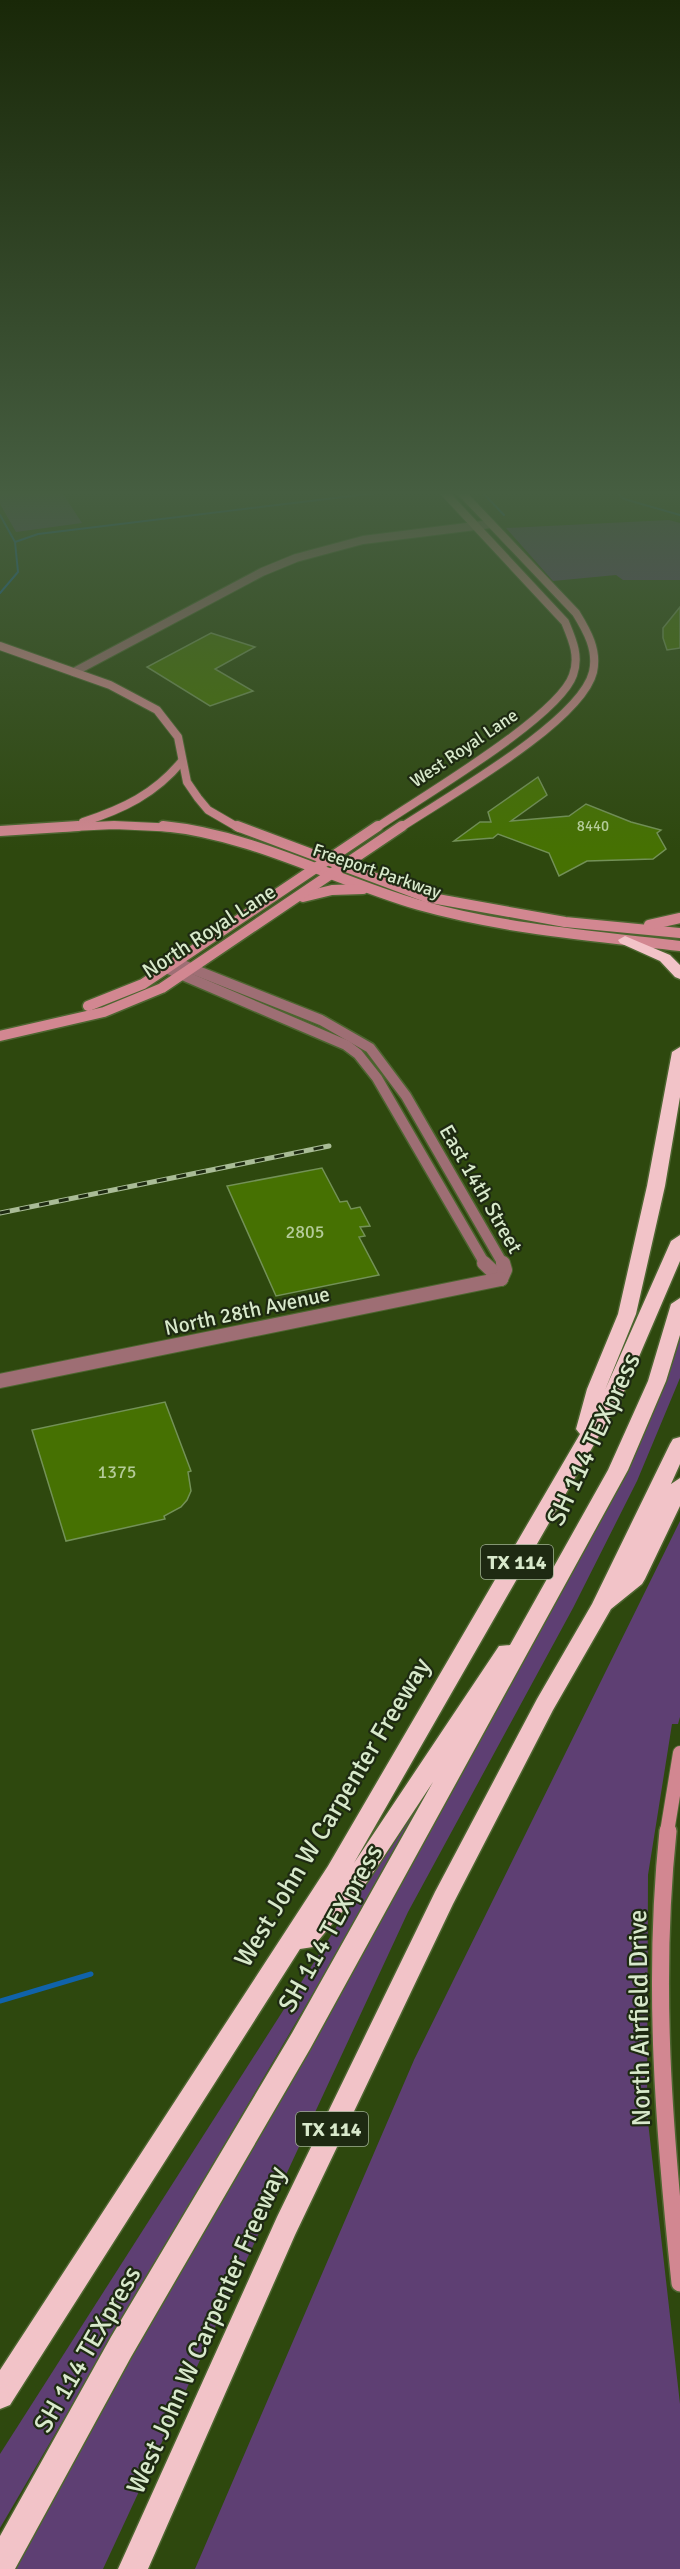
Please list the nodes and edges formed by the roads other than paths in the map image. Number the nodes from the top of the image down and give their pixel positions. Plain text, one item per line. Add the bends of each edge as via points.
1 (191, 611) edge
2 (556, 611) edge
3 (571, 611) edge
4 (0, 646) edge
5 (576, 667) junction
6 (595, 669) junction
7 (74, 672) junction
8 (493, 749) junction
9 (509, 755) junction
10 (182, 761) junction
11 (66, 826) junction
12 (0, 831) edge
13 (324, 861) junction
14 (339, 867) junction
15 (314, 868) junction
16 (330, 874) junction
17 (371, 890) junction
18 (290, 901) junction
19 (680, 918) edge
20 (523, 921) junction
21 (680, 933) edge
22 (630, 934) junction
23 (680, 946) edge
24 (170, 965) junction
25 (184, 971) junction
26 (680, 974) edge
27 (33, 1028) junction
28 (0, 1036) edge
29 (680, 1052) edge
30 (680, 1241) edge
31 (501, 1279) junction
32 (680, 1304) edge
33 (0, 1382) edge
34 (680, 1444) edge
35 (581, 1451) junction
36 (680, 1485) edge
37 (602, 1606) junction
38 (537, 1620) junction
39 (680, 1753) edge
40 (259, 1992) junction
41 (676, 2220) edge
42 (680, 2283) edge
43 (0, 2395) edge
44 (0, 2566) edge
45 (133, 2569) edge

1 - 7 street
2 - 5 main road via 570,630 576,648
3 - 6 main road via 586,628 596,656
4 - 7 main road
5 - 6 main road
5 - 8 main road, West Royal Lane via 564,694
6 - 9 main road, West Royal Lane via 593,680 570,710
7 - 10 main road, Freeport Parkway via 122,690 157,710 178,737
8 - 9 main road
8 - 13 main road, West Royal Lane
9 - 14 main road, West Royal Lane
10 - 11 main road via 165,783 146,798
10 - 13 main road, Freeport Parkway via 187,782 208,810 248,832
11 - 12 main road
11 - 15 main road, Freeport Parkway via 183,828 259,847
13 - 14 main road, Freeport Parkway
13 - 15 main road, West Royal Lane
14 - 16 main road, West Royal Lane
14 - 20 main road, Freeport Parkway via 426,897
15 - 16 main road, Freeport Parkway
15 - 24 main road, West Royal Lane
16 - 17 main road, Freeport Parkway
16 - 18 main road, North Royal Lane
17 - 18 main road via 332,890
17 - 20 main road, Freeport Parkway via 420,905
18 - 25 main road, North Royal Lane
19 - 22 main road
20 - 22 main road, Freeport Parkway
20 - 22 main road, Freeport Parkway
21 - 22 main road, Freeport Parkway
22 - 23 main road, Freeport Parkway
22 - 26 highway via 665,958
24 - 25 street, East 14th Street
24 - 27 main road, North Royal Lane via 123,994
25 - 27 main road, North Royal Lane via 141,998
25 - 31 street, East 14th Street via 321,1032 358,1054 378,1078 486,1265
25 - 31 street, East 14th Street via 321,1020 370,1048 405,1096 502,1261 505,1270
27 - 28 main road, North Royal Lane
29 - 35 highway via 656,1186 627,1314 596,1389
30 - 35 highway, West John W Carpenter Freeway / TX 114 via 613,1394
31 - 33 street, North 28th Avenue
32 - 38 highway, SH 114 TEXpress via 657,1381 618,1470
34 - 37 highway, West John W Carpenter Freeway / TX 114
35 - 40 highway, West John W Carpenter Freeway / TX 114 via 336,1873
36 - 37 highway via 635,1579
37 - 45 highway, West John W Carpenter Freeway / TX 114 via 443,1899 286,2226
38 - 40 highway via 523,1630 457,1724 359,1875
38 - 44 highway, SH 114 TEXpress
39 - 41 main road, North Airfield Drive via 671,1795 659,1990 662,2104
40 - 43 highway, West John W Carpenter Freeway / TX 114
41 - 42 main road, North Airfield Drive

